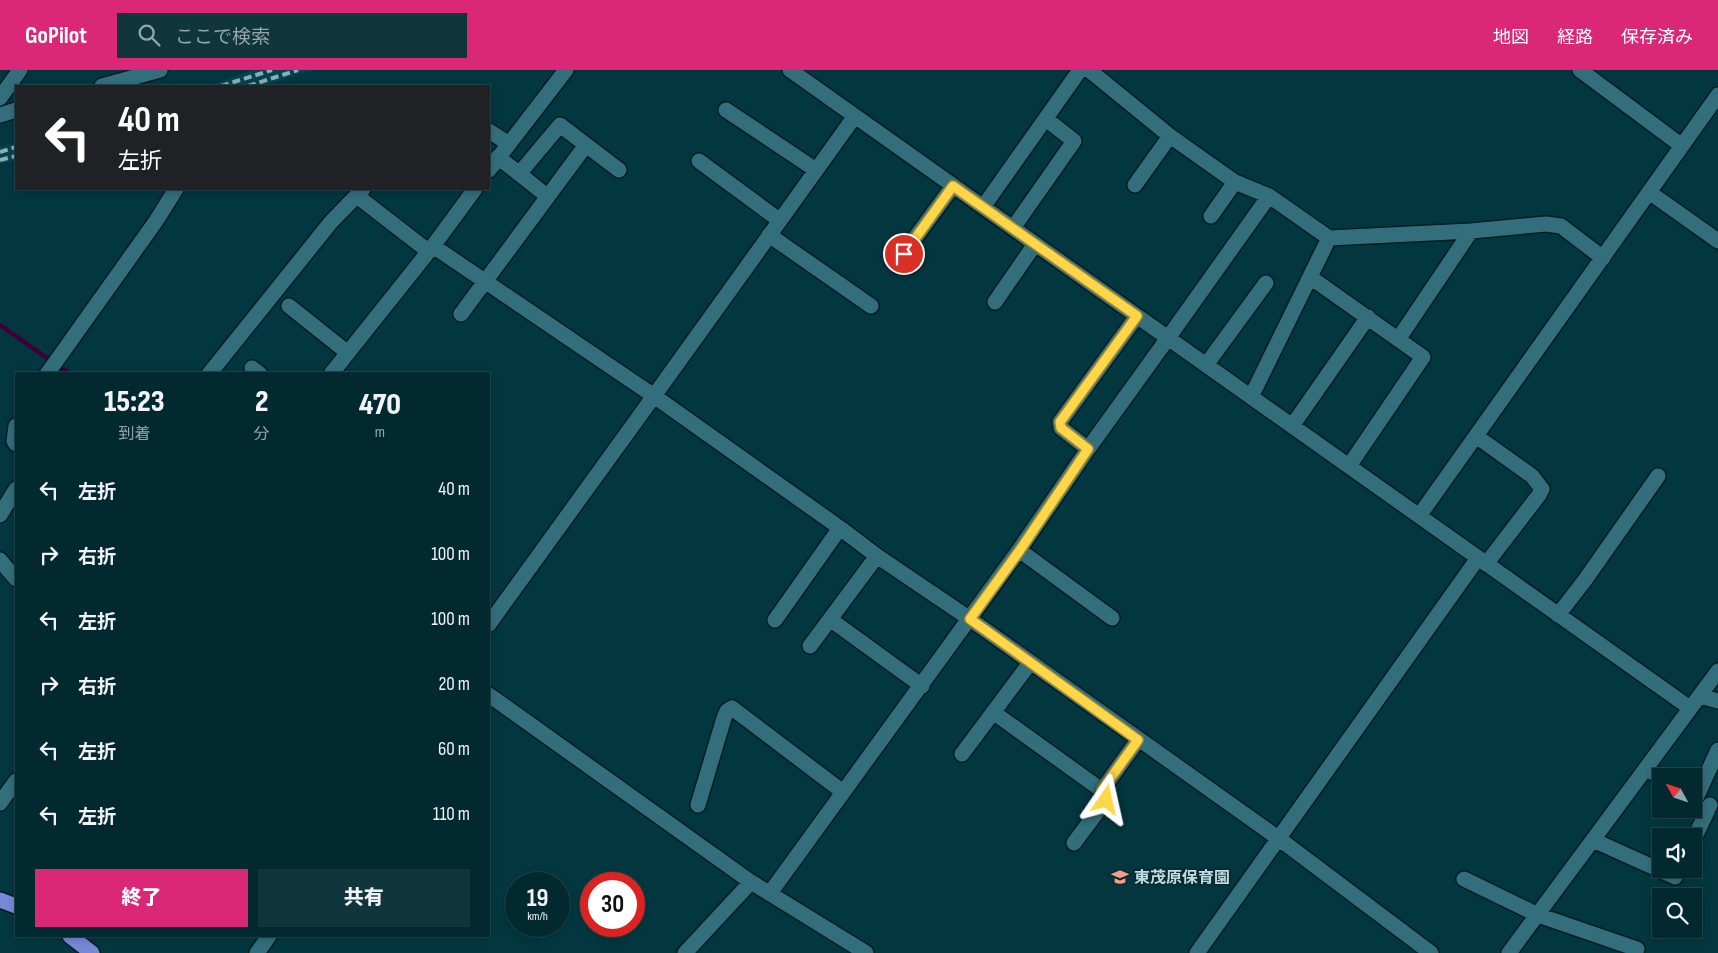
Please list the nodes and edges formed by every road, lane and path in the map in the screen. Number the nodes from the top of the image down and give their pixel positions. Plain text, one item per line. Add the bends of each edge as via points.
1 (20, 70) edge
2 (160, 70) edge
3 (566, 70) edge
4 (790, 70) edge
5 (1080, 70) edge
6 (1089, 70) edge
7 (1580, 70) edge
8 (121, 76) edge
9 (104, 85) edge
10 (1718, 95) edge
11 (0, 98) edge
12 (15, 110) edge
13 (726, 110) dead end
14 (0, 115) edge
15 (855, 116) junction
16 (1046, 119) junction
17 (490, 132) edge
18 (1170, 136) junction
19 (509, 144) junction
20 (586, 145) junction
21 (1682, 146) junction
22 (498, 157) junction
23 (699, 161) dead end
24 (490, 169) edge
25 (619, 170) dead end
26 (816, 170) junction
27 (519, 174) junction
28 (1235, 182) junction
29 (1135, 185) dead end
30 (953, 186) junction
31 (175, 190) edge
32 (474, 190) edge
33 (360, 192) edge
34 (1649, 192) junction
35 (547, 196) junction
36 (1269, 196) junction
37 (984, 207) junction
38 (1211, 216) dead end
39 (779, 220) junction
40 (1013, 228) junction
41 (1471, 231) junction
42 (769, 235) junction
43 (1329, 238) junction
44 (1718, 241) edge
45 (1035, 244) junction
46 (431, 248) junction
47 (904, 254) dead end
48 (1602, 258) junction
49 (1310, 277) junction
50 (486, 280) junction
51 (1266, 283) dead end
52 (995, 302) dead end
53 (289, 306) dead end
54 (871, 306) dead end
55 (461, 314) dead end
56 (1137, 316) junction
57 (1368, 317) junction
58 (1168, 338) junction
59 (1399, 338) junction
60 (348, 353) junction
61 (1206, 365) junction
62 (51, 367) edge
63 (211, 372) edge
64 (333, 372) edge
65 (654, 396) junction
66 (1251, 397) junction
67 (1292, 426) junction
68 (1476, 436) junction
69 (1088, 449) junction
70 (1349, 466) junction
71 (1658, 476) dead end
72 (15, 491) edge
73 (0, 515) edge
74 (1419, 516) junction
75 (840, 528) junction
76 (1020, 550) junction
77 (877, 556) junction
78 (0, 560) edge
79 (1482, 561) junction
80 (15, 577) edge
81 (1558, 615) junction
82 (1112, 618) dead end
83 (970, 619) junction
84 (775, 620) dead end
85 (831, 620) junction
86 (490, 623) edge
87 (810, 646) dead end
88 (1030, 662) junction
89 (1718, 671) edge
90 (922, 686) junction
91 (490, 696) edge
92 (1700, 696) junction
93 (1718, 701) edge
94 (1690, 708) junction
95 (993, 712) junction
96 (1138, 740) junction
97 (1718, 750) edge
98 (962, 754) dead end
99 (1646, 768) junction
100 (1652, 772) edge
101 (1702, 781) edge
102 (15, 782) edge
103 (1102, 790) junction
104 (844, 792) junction
105 (1702, 800) edge
106 (0, 803) edge
107 (698, 805) dead end
108 (1714, 808) edge
109 (1701, 828) edge
110 (1278, 838) junction
111 (1593, 840) junction
112 (1074, 843) dead end
113 (1652, 863) edge
114 (1464, 879) dead end
115 (751, 882) junction
116 (770, 893) junction
117 (0, 900) edge
118 (15, 906) edge
119 (1538, 915) junction
120 (71, 937) edge
121 (268, 937) edge
122 (1637, 949) dead end
123 (92, 953) edge
124 (257, 953) edge
125 (685, 953) edge
126 (866, 953) edge
127 (1197, 953) edge
128 (1431, 953) edge
129 (1509, 953) edge

1 - 11 street
2 - 8 street
3 - 19 street
4 - 15 street
5 - 16 street
6 - 18 street
7 - 21 street
8 - 9 street
10 - 21 street
12 - 14 street
13 - 26 street
15 - 26 street
15 - 30 street
16 - 37 street
16 - 40 street via 1074,140
17 - 19 street
18 - 28 street
18 - 29 street
19 - 22 street
20 - 25 street
20 - 27 street via 560,125
20 - 35 street
21 - 34 street
22 - 24 street
22 - 27 street
23 - 39 street
26 - 39 street
27 - 35 street
28 - 36 street
28 - 38 street
30 - 37 street
30 - 47 street
31 - 62 street
32 - 46 street
33 - 46 street
33 - 63 street via 331,222
34 - 44 street
34 - 48 street
35 - 50 street
36 - 43 street
36 - 58 street
37 - 40 street
39 - 42 street
40 - 45 street
41 - 43 street
41 - 48 street via 1546,224 1561,226
41 - 59 street
42 - 54 street
42 - 65 street
43 - 49 street
45 - 52 street
45 - 56 street
46 - 50 street
46 - 60 street
48 - 68 street
49 - 57 street
49 - 66 street
50 - 55 street
50 - 65 street
51 - 61 street
53 - 60 street
56 - 58 street
56 - 69 street via 1060,422 1061,428
57 - 59 street
57 - 67 street
58 - 61 street
58 - 69 street
59 - 70 street via 1422,356
60 - 64 street
61 - 66 street
65 - 75 street
65 - 86 street
66 - 67 street
67 - 70 street
68 - 74 street
68 - 79 street via 1532,476 1542,488
69 - 76 street
70 - 74 street
71 - 81 street
72 - 73 street
74 - 79 street
75 - 77 street
75 - 84 street
76 - 82 street
76 - 83 street
77 - 83 street
77 - 85 street
78 - 80 street
79 - 81 street
79 - 110 street
81 - 94 street
83 - 88 street
83 - 90 street
85 - 87 street
85 - 90 street
88 - 95 street
88 - 96 street
89 - 92 street
90 - 104 street
91 - 115 street
92 - 93 street
92 - 94 street
94 - 99 street
95 - 98 street
95 - 103 street
96 - 103 street
96 - 110 street
97 - 101 street
99 - 100 street
99 - 111 street
102 - 106 street
103 - 112 street via 1107,794 1106,800
104 - 107 street via 732,708 724,718
104 - 116 street
105 - 108 street
108 - 109 street
110 - 127 street
110 - 128 street
111 - 113 street
111 - 119 street
114 - 119 street
115 - 116 street
115 - 125 street
116 - 126 street
117 - 118 highway
119 - 122 street
119 - 129 street
120 - 123 highway
121 - 124 street

